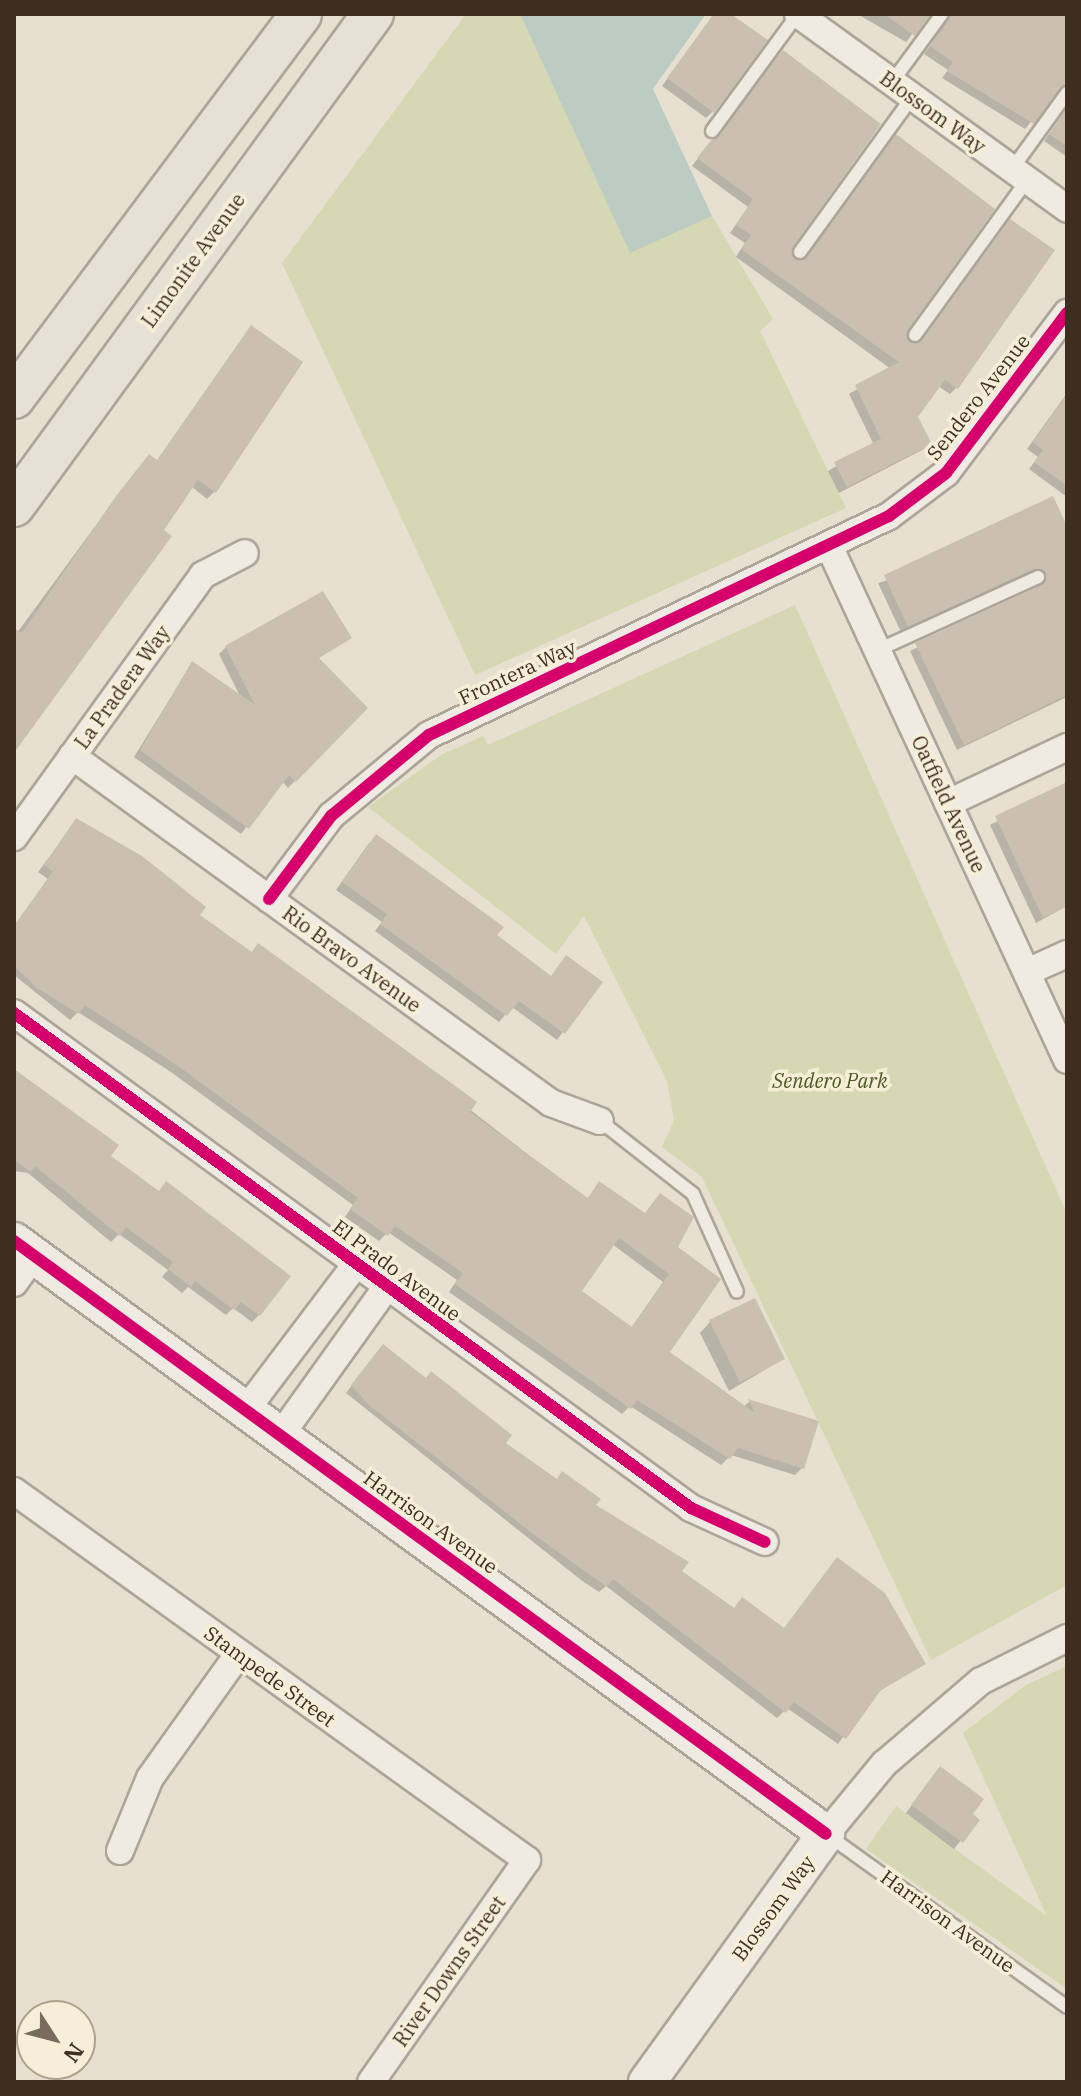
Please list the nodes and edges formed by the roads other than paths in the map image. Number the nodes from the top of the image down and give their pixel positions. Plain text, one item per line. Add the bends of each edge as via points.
1 (301, 14) edge
2 (373, 14) edge
3 (798, 14) edge
4 (942, 14) edge
5 (902, 90) junction
6 (1067, 93) edge
7 (712, 131) dead end
8 (1020, 175) junction
9 (1067, 209) edge
10 (800, 252) dead end
11 (1067, 313) edge
12 (915, 335) dead end
13 (14, 398) edge
14 (14, 506) edge
15 (830, 548) junction
16 (245, 553) dead end
17 (1038, 577) dead end
18 (878, 650) junction
19 (1067, 747) edge
20 (72, 756) junction
21 (948, 803) junction
22 (14, 837) edge
23 (269, 899) junction
24 (1067, 954) edge
25 (1027, 972) junction
26 (14, 1013) edge
27 (1067, 1060) edge
28 (600, 1121) joint
29 (20, 1260) edge
30 (356, 1264) junction
31 (386, 1288) junction
32 (737, 1292) dead end
33 (245, 1411) junction
34 (280, 1436) junction
35 (14, 1491) edge
36 (765, 1542) dead end
37 (1067, 1638) edge
38 (239, 1653) junction
39 (826, 1834) junction
40 (120, 1851) dead end
41 (527, 1860) joint
42 (1067, 2007) edge
43 (371, 2082) edge
44 (647, 2082) edge

1 - 13 main road
2 - 14 main road, Limonite Avenue
3 - 5 street, Blossom Way
3 - 7 lane
4 - 5 lane
5 - 8 street, Blossom Way
5 - 10 lane
6 - 8 lane
8 - 9 street, Blossom Way
8 - 12 lane
11 - 15 street, Sendero Avenue via 946,473
15 - 18 street, Oatfield Avenue
15 - 23 street, Frontera Way via 429,735 331,816
16 - 20 street, La Pradera Way via 203,575
17 - 18 lane
18 - 21 street, Oatfield Avenue
19 - 21 street
20 - 22 street, La Pradera Way
20 - 23 street, Rio Bravo Avenue
21 - 25 street, Oatfield Avenue
23 - 28 street, Rio Bravo Avenue via 551,1103
24 - 25 street
25 - 27 street, Oatfield Avenue
26 - 30 street, El Prado Avenue
28 - 32 lane via 693,1194
29 - 33 street, Harrison Avenue
30 - 31 street, El Prado Avenue
30 - 33 street
31 - 34 street
31 - 36 street, El Prado Avenue via 691,1508
33 - 34 street, Harrison Avenue
34 - 39 street, Harrison Avenue
35 - 38 street, Stampede Street
37 - 39 street, Blossom Way via 981,1681 884,1764
38 - 40 street via 150,1778
38 - 41 street, Stampede Street
39 - 42 lane, Harrison Avenue
39 - 44 street, Blossom Way
41 - 43 street, River Downs Street

